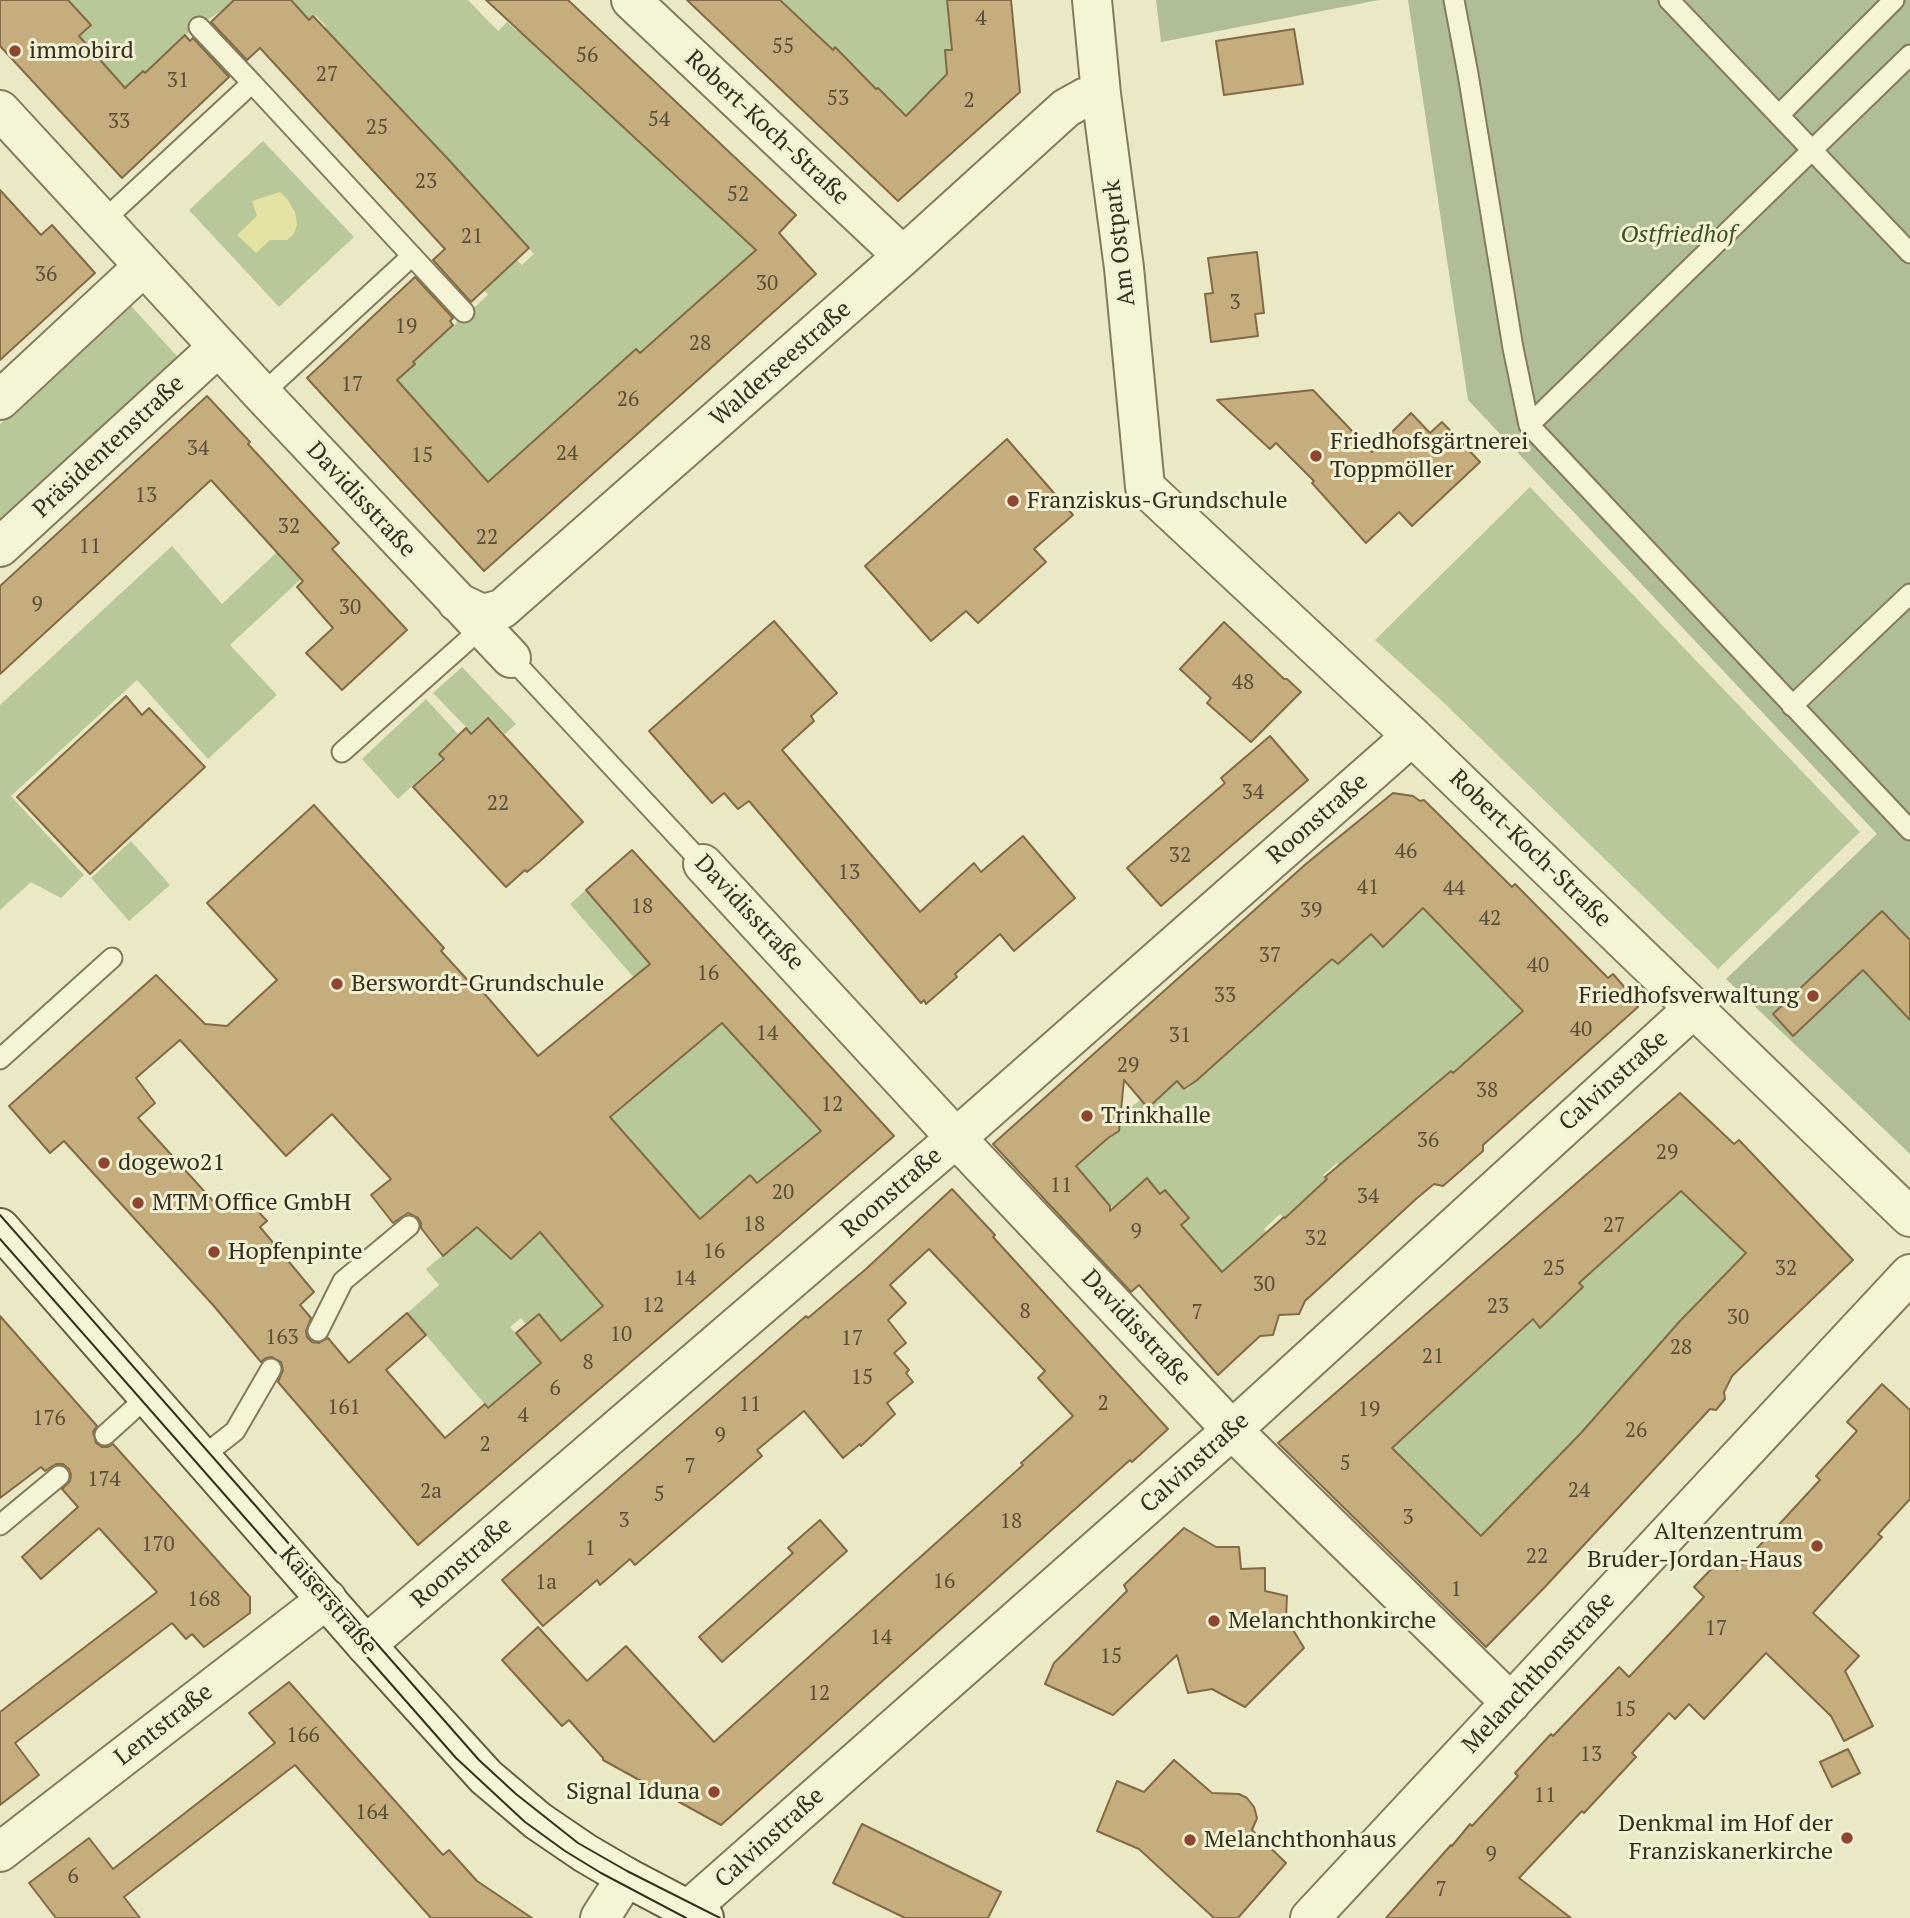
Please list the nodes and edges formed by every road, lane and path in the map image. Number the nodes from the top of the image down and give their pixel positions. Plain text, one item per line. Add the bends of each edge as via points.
1 (631, 0) edge
2 (1092, 0) edge
3 (1454, 0) edge
4 (1669, 0) edge
5 (1894, 0) edge
6 (199, 27) dead end
7 (1910, 55) edge
8 (252, 83) junction
9 (1101, 94) junction
10 (0, 110) edge
11 (1779, 115) junction
12 (1811, 149) junction
13 (103, 221) junction
14 (1910, 253) edge
15 (412, 256) junction
16 (903, 256) junction
17 (144, 266) junction
18 (464, 312) dead end
19 (218, 347) junction
20 (262, 394) junction
21 (0, 400) edge
22 (1529, 425) junction
23 (1145, 486) joint
24 (0, 547) edge
25 (1910, 594) edge
26 (480, 613) junction
27 (511, 658) joint
28 (1792, 706) junction
29 (1412, 736) junction
30 (342, 752) dead end
31 (1910, 830) edge
32 (703, 864) joint
33 (112, 958) dead end
34 (1694, 1008) junction
35 (0, 1059) edge
36 (957, 1138) junction
37 (1910, 1217) edge
38 (408, 1226) dead end
39 (0, 1228) edge
40 (1910, 1274) edge
41 (318, 1331) dead end
42 (271, 1369) dead end
43 (148, 1396) junction
44 (1232, 1430) junction
45 (106, 1434) dead end
46 (202, 1458) junction
47 (59, 1476) dead end
48 (0, 1525) edge
49 (327, 1599) junction
50 (366, 1645) junction
51 (1511, 1703) junction
52 (0, 1852) edge
53 (626, 1877) junction
54 (696, 1914) edge
55 (600, 1918) edge
56 (1310, 1918) edge

1 - 16 street, Robert-Koch-Straße
2 - 9 street, Am Ostpark
3 - 22 lane
4 - 11 lane
5 - 11 lane
6 - 8 lane
7 - 12 lane
8 - 13 lane
8 - 15 lane
9 - 16 street, Walderseestraße via 1066,108
9 - 23 street, Am Ostpark
10 - 13 street, Davidisstraße
11 - 12 lane
12 - 14 lane
12 - 22 lane
13 - 17 street, Davidisstraße
15 - 18 lane
15 - 20 lane
16 - 26 street, Walderseestraße
17 - 19 street, Davidisstraße
17 - 21 street
19 - 20 street, Davidisstraße
19 - 24 street, Präsidentenstraße
20 - 26 street, Davidisstraße
22 - 28 lane
23 - 29 street, Robert-Koch-Straße
25 - 28 lane
26 - 27 street, Davidisstraße
26 - 30 lane
27 - 32 lane, Davidisstraße
28 - 31 lane
29 - 34 street, Robert-Koch-Straße
29 - 36 street, Roonstraße
32 - 36 street, Davidisstraße
33 - 35 lane
34 - 37 street, Robert-Koch-Straße
34 - 44 street, Calvinstraße
36 - 44 street, Davidisstraße
36 - 50 street, Roonstraße
38 - 41 lane via 343,1281
39 - 43 street, Kaiserstraße
40 - 51 street, Melanchthonstraße
42 - 46 lane via 235,1432
43 - 45 lane
43 - 46 street, Kaiserstraße
44 - 51 street, Davidisstraße
44 - 54 street, Calvinstraße
46 - 49 street, Kaiserstraße
47 - 48 lane
49 - 50 street, Kaiserstraße
49 - 52 street, Lentstraße
50 - 53 street, Kaiserstraße via 486,1777 538,1821
51 - 56 street, Melanchthonstraße
53 - 54 street, Kaiserstraße
53 - 55 street

